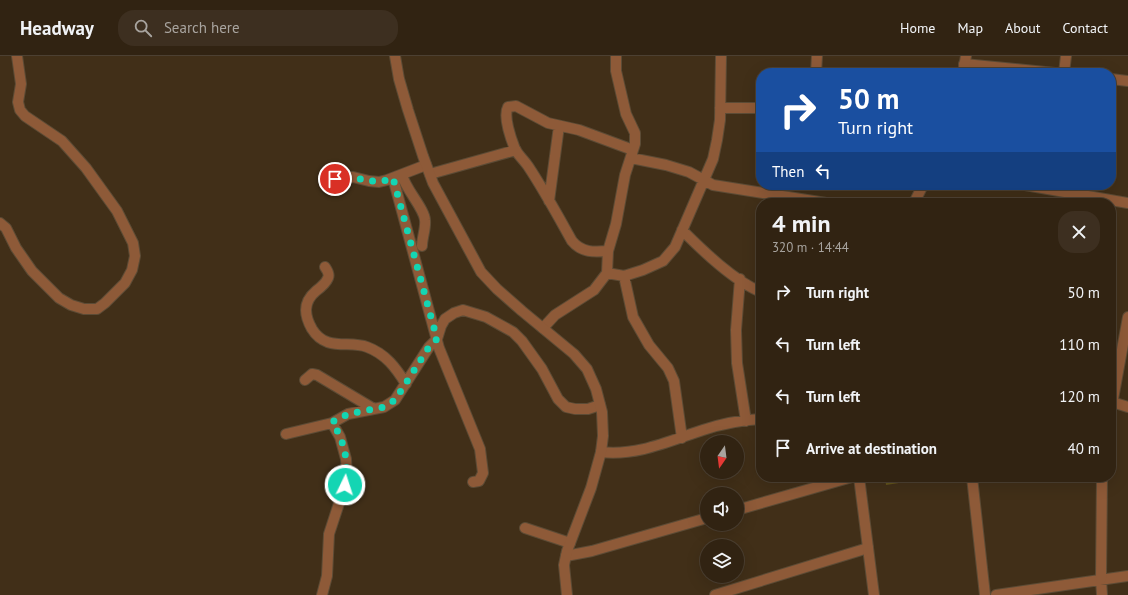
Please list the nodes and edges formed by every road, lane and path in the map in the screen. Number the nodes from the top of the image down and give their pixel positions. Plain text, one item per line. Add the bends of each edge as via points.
1 (17, 56) edge
2 (395, 56) edge
3 (616, 56) edge
4 (721, 56) edge
5 (817, 56) edge
6 (1066, 56) edge
7 (964, 64) edge
8 (816, 68) edge
9 (1004, 68) edge
10 (1065, 68) edge
11 (1116, 79) edge
12 (1128, 80) edge
13 (720, 108) junction
14 (756, 108) edge
15 (559, 126) junction
16 (516, 150) junction
17 (632, 154) junction
18 (428, 170) junction
19 (397, 177) junction
20 (324, 179) dead end
21 (704, 180) junction
22 (1054, 190) edge
23 (795, 198) edge
24 (1099, 198) edge
25 (549, 201) junction
26 (1116, 201) edge
27 (1128, 203) edge
28 (0, 223) edge
29 (682, 230) junction
30 (422, 246) dead end
31 (608, 251) junction
32 (325, 267) dead end
33 (607, 273) junction
34 (624, 276) junction
35 (740, 279) junction
36 (756, 289) edge
37 (1128, 317) edge
38 (543, 328) junction
39 (437, 339) junction
40 (305, 380) dead end
41 (1116, 380) edge
42 (406, 384) junction
43 (1116, 402) edge
44 (600, 405) junction
45 (1128, 407) edge
46 (374, 409) junction
47 (756, 420) edge
48 (746, 421) junction
49 (332, 422) junction
50 (286, 434) dead end
51 (682, 438) junction
52 (601, 452) junction
53 (473, 482) dead end
54 (835, 482) edge
55 (859, 482) edge
56 (973, 482) edge
57 (1102, 482) edge
58 (744, 508) edge
59 (700, 520) edge
60 (525, 528) dead end
61 (570, 543) junction
62 (868, 548) junction
63 (566, 556) junction
64 (1128, 576) edge
65 (1101, 579) junction
66 (322, 595) edge
67 (566, 595) edge
68 (715, 595) edge
69 (874, 595) edge
70 (984, 595) edge
71 (996, 595) edge
72 (1102, 595) edge

1 - 28 street via 21,84 18,102 20,110 62,141 86,168 117,211 133,243 135,256 132,270 125,283 97,309 71,305 58,298 42,282
2 - 18 street via 399,79
3 - 17 street via 616,71 626,114 635,133
4 - 13 street
5 - 8 street
6 - 10 street
7 - 9 street
11 - 12 street
13 - 14 street
13 - 21 street via 717,140
15 - 16 street via 516,106 508,107 506,113 510,135
15 - 17 street via 579,130
15 - 25 street
16 - 18 street
16 - 25 street
17 - 21 street via 689,172
17 - 31 street
18 - 19 street
18 - 38 street via 481,272
19 - 20 street via 379,182 353,177
19 - 30 street via 408,189 425,218
19 - 39 street
21 - 23 street via 713,185
21 - 29 street
22 - 24 street
25 - 31 street via 578,247 590,252
26 - 27 street
29 - 34 street via 675,247 663,261
29 - 35 street via 718,264
31 - 33 street
32 - 42 street via 329,273 328,278 307,301 305,310 312,330 333,344 366,347 386,357
33 - 34 street
33 - 38 street via 594,290 555,315
34 - 51 street via 633,317 674,381
35 - 36 street
35 - 48 street via 736,330 737,363
37 - 41 street
38 - 44 street via 574,354 587,369
39 - 42 street via 429,347
39 - 44 street via 440,326 454,313 463,310 486,317 513,332 522,341 542,369 558,399 566,407 588,409
39 - 53 street via 480,449 483,473 479,481
40 - 46 street via 312,374 317,376
42 - 46 street via 395,400 384,407
43 - 45 street
44 - 52 street via 603,436
46 - 49 street via 348,414
47 - 48 street
48 - 51 street via 703,429
49 - 50 street
49 - 66 street via 340,437 347,475 329,534 327,576
51 - 52 street via 640,450 622,453
52 - 61 street via 591,488
54 - 58 street
55 - 62 street
56 - 70 street
57 - 65 street
59 - 63 street
60 - 61 street
61 - 63 street
62 - 68 street
62 - 69 street
63 - 67 street
64 - 65 street
65 - 71 street
65 - 72 street

